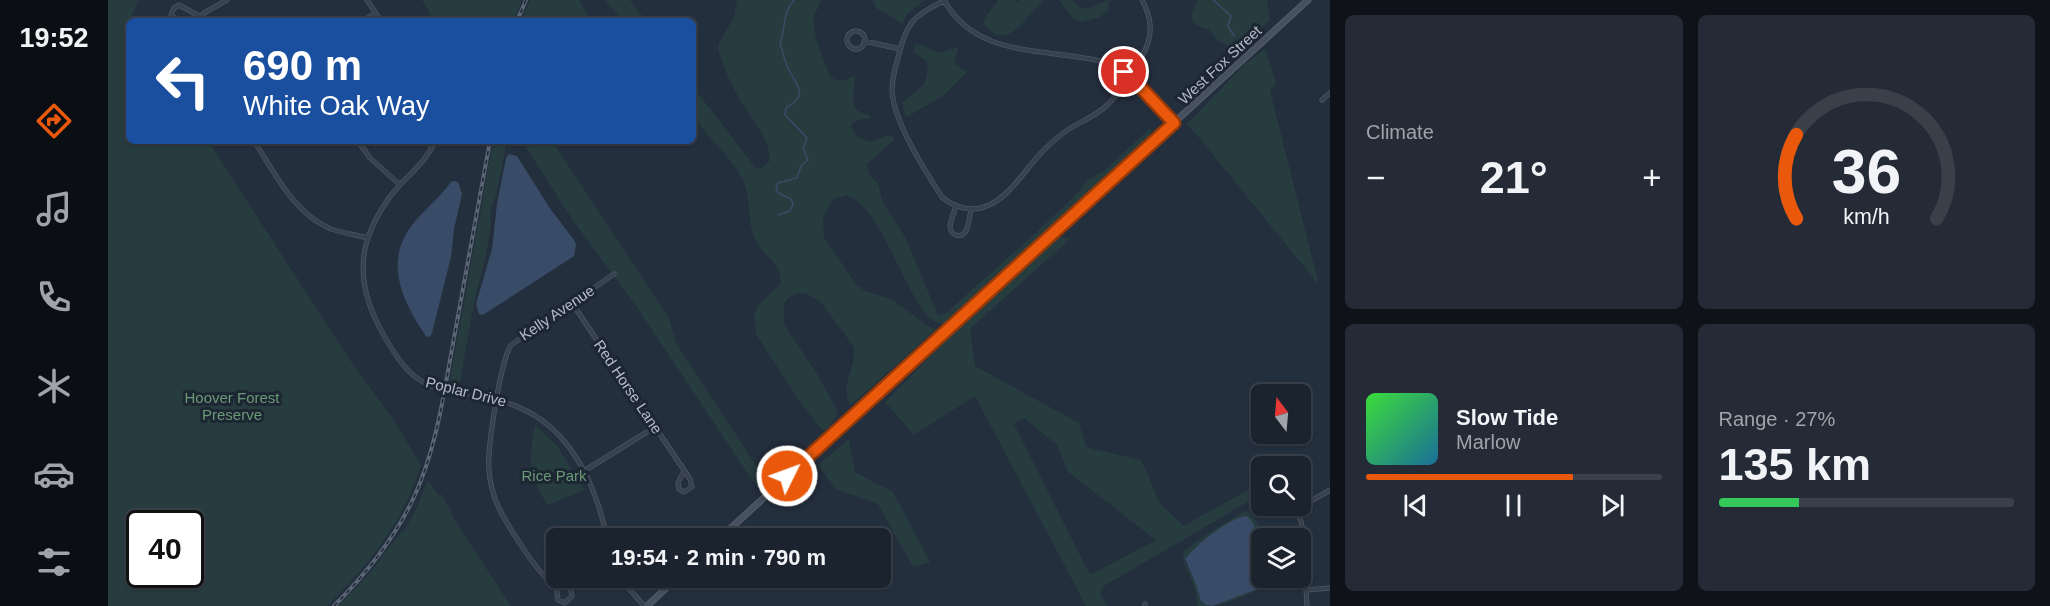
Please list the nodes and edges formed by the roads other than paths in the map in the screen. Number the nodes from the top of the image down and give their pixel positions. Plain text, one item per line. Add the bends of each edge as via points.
1 (227, 0) edge
2 (367, 0) edge
3 (944, 0) edge
4 (1142, 0) edge
5 (1308, 0) edge
6 (376, 13) junction
7 (201, 17) joint
8 (174, 18) edge
9 (368, 18) edge
10 (379, 18) edge
11 (864, 41) junction
12 (900, 50) junction
13 (1130, 76) junction
14 (1330, 93) edge
15 (1322, 100) dead end
16 (1174, 123) junction
17 (256, 144) edge
18 (360, 144) edge
19 (433, 144) edge
20 (400, 185) junction
21 (956, 206) junction
22 (971, 209) junction
23 (368, 238) junction
24 (614, 274) dead end
25 (572, 303) junction
26 (497, 399) junction
27 (655, 426) junction
28 (584, 471) junction
29 (684, 471) junction
30 (1330, 490) edge
31 (1311, 500) edge
32 (1299, 516) edge
33 (605, 528) edge
34 (731, 528) edge
35 (546, 579) edge
36 (556, 588) edge
37 (570, 588) edge
38 (629, 588) edge
39 (667, 588) edge
40 (1330, 588) edge
41 (1306, 590) junction
42 (646, 606) edge
43 (1307, 606) edge

1 - 7 street
2 - 6 street
3 - 12 street via 912,21
3 - 13 street via 961,23 987,40 1098,60
4 - 13 street via 1150,20 1149,40
5 - 16 street, West Fox Street
6 - 9 street
6 - 10 street
7 - 8 street via 178,5 171,15
11 - 11 street via 856,31 847,38 854,48
11 - 12 street
12 - 21 street via 892,90 894,106 942,198
13 - 16 street
13 - 22 street via 1103,109 1041,152 999,200
14 - 15 street
16 - 34 street, West Fox Street
17 - 23 street via 293,200 308,215 333,229
18 - 20 street
19 - 20 street, Poplar Drive
20 - 23 street, Poplar Drive
21 - 22 street
21 - 22 street via 950,228 957,236 966,232
23 - 26 street, Poplar Drive via 363,266 368,303 405,368 434,387
24 - 25 street, Kelly Avenue
25 - 26 street, Kelly Avenue via 511,345
25 - 27 street, Red Horse Lane
26 - 28 street, Poplar Drive via 523,408 543,422
26 - 35 street, Kelly Avenue via 489,447 492,490 504,517
27 - 28 street
27 - 29 street, Red Horse Lane
28 - 33 street, Poplar Drive
29 - 29 street, Red Horse Lane via 678,486 687,492 692,483
30 - 31 street
32 - 41 street
36 - 37 street, Kelly Avenue via 558,600 566,603 572,596
38 - 42 street
39 - 42 street
40 - 41 street
41 - 43 street

